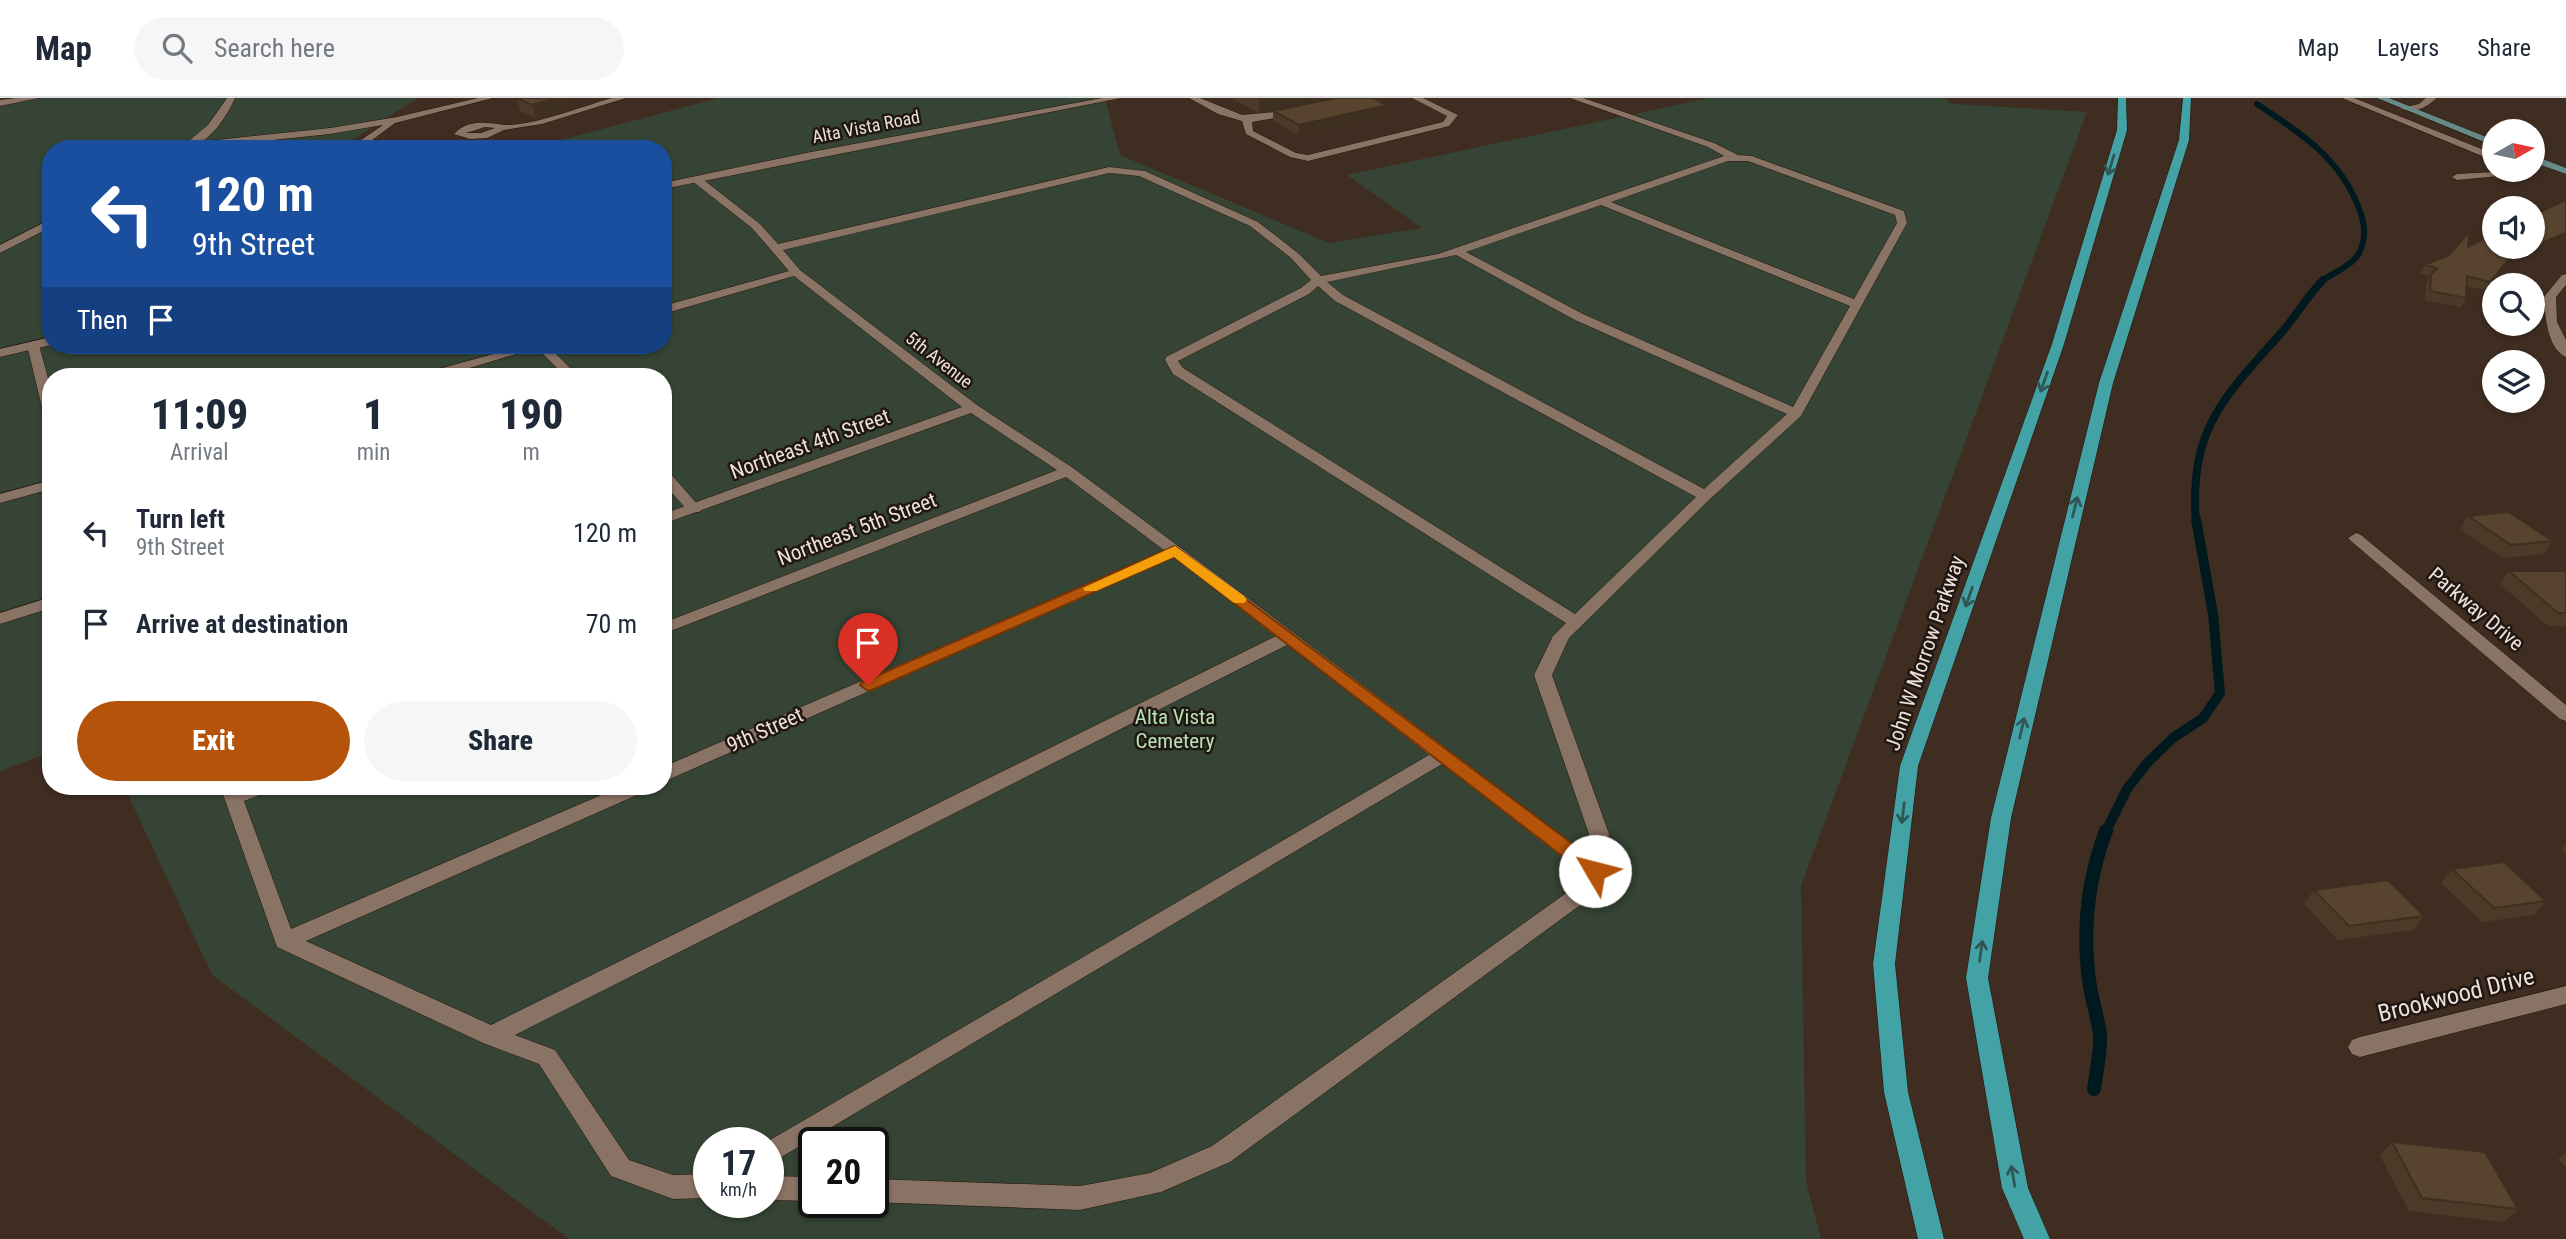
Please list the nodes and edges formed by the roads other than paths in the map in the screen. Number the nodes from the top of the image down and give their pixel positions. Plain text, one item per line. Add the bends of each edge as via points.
1 (35, 98) edge
2 (231, 98) edge
3 (435, 98) edge
4 (489, 98) edge
5 (622, 98) edge
6 (1117, 98) edge
7 (1193, 98) edge
8 (1416, 98) edge
9 (1574, 98) edge
10 (2122, 98) edge
11 (2187, 98) edge
12 (2346, 98) edge
13 (2381, 98) edge
14 (2432, 98) edge
15 (0, 103) edge
16 (2406, 108) junction
17 (1307, 110) edge
18 (397, 120) junction
19 (1247, 121) junction
20 (501, 128) dead end
21 (2482, 138) edge
22 (195, 140) edge
23 (254, 140) edge
24 (367, 140) edge
25 (2482, 153) edge
26 (1736, 158) junction
27 (2482, 174) edge
28 (2457, 177) dead end
29 (696, 179) junction
30 (672, 184) edge
31 (1602, 202) junction
32 (42, 227) edge
33 (776, 248) junction
34 (0, 250) edge
35 (1456, 251) junction
36 (796, 272) junction
37 (2566, 277) edge
38 (1318, 280) junction
39 (1858, 305) junction
40 (672, 307) edge
41 (42, 343) edge
42 (33, 345) junction
43 (0, 353) edge
44 (2566, 353) edge
45 (508, 354) edge
46 (549, 354) edge
47 (458, 368) edge
48 (564, 368) edge
49 (42, 380) edge
50 (972, 408) junction
51 (1796, 413) junction
52 (1068, 471) junction
53 (672, 484) edge
54 (42, 487) edge
55 (1705, 496) junction
56 (0, 499) edge
57 (694, 509) junction
58 (672, 516) edge
59 (2356, 538) dead end
60 (1175, 551) junction
61 (42, 606) edge
62 (0, 619) edge
63 (1576, 622) junction
64 (672, 625) edge
65 (1288, 637) junction
66 (2566, 715) edge
67 (1443, 755) junction
68 (672, 771) edge
69 (233, 795) edge
70 (618, 795) edge
71 (1595, 871) junction
72 (285, 941) junction
73 (2566, 995) edge
74 (491, 1036) junction
75 (2360, 1047) dead end
76 (784, 1145) edge
77 (693, 1186) edge
78 (889, 1192) edge
79 (1931, 1239) edge
80 (2037, 1239) edge

1 - 15 street
2 - 22 street via 220,118
3 - 18 street
4 - 18 street
5 - 20 street
6 - 29 street, Alta Vista Road
7 - 19 street
8 - 19 street via 1452,115 1446,124 1308,158 1249,132
9 - 26 street via 1711,145
10 -> 79 main road, John W Morrow Parkway via 2122,130 2058,344 1909,766 1884,964 1896,1091
80 -> 11 main road via 2015,1188 1978,978 2001,818 2061,565 2106,383 2184,140
12 - 25 street
13 - 16 street
14 - 16 street via 2421,106
16 - 21 street
17 - 19 street
18 - 23 street
18 - 24 street
26 - 31 street
26 - 39 street via 1749,158 1900,213 1902,223
27 - 28 street
29 - 30 street, Alta Vista Road
29 - 33 street, 5th Avenue via 756,226
31 - 35 street
31 - 39 street
32 - 34 street
33 - 36 street, 5th Avenue
33 - 38 street via 1109,170 1141,173 1254,224
35 - 38 street
35 - 51 street via 1579,317
36 - 40 street
36 - 50 street, 5th Avenue
37 - 44 street via 2550,297 2550,322
38 - 55 street via 1339,298
38 - 63 street via 1305,292 1171,360 1178,371
39 - 51 street
41 - 42 street
42 - 43 street
42 - 49 street
45 - 47 street
46 - 48 street
50 - 52 street, 5th Avenue
50 - 57 street, Northeast 4th Street
51 - 55 street
52 - 60 street, 5th Avenue
52 - 64 street, Northeast 5th Street
53 - 57 street
54 - 56 street
55 - 63 street
57 - 58 street, Northeast 4th Street
59 - 66 street, Parkway Drive
60 - 65 street, 5th Avenue
60 - 68 street, 9th Street
61 - 62 street
63 - 71 street via 1562,636 1543,675 1599,834
65 - 67 street, 5th Avenue
65 - 74 street
67 - 71 street, 5th Avenue
67 - 76 street
69 - 72 street
70 - 72 street
71 - 78 street via 1587,889 1221,1154 1153,1184 1080,1198
72 - 74 street
73 - 75 street, Brookwood Drive
74 - 77 street via 547,1057 620,1168 673,1187

